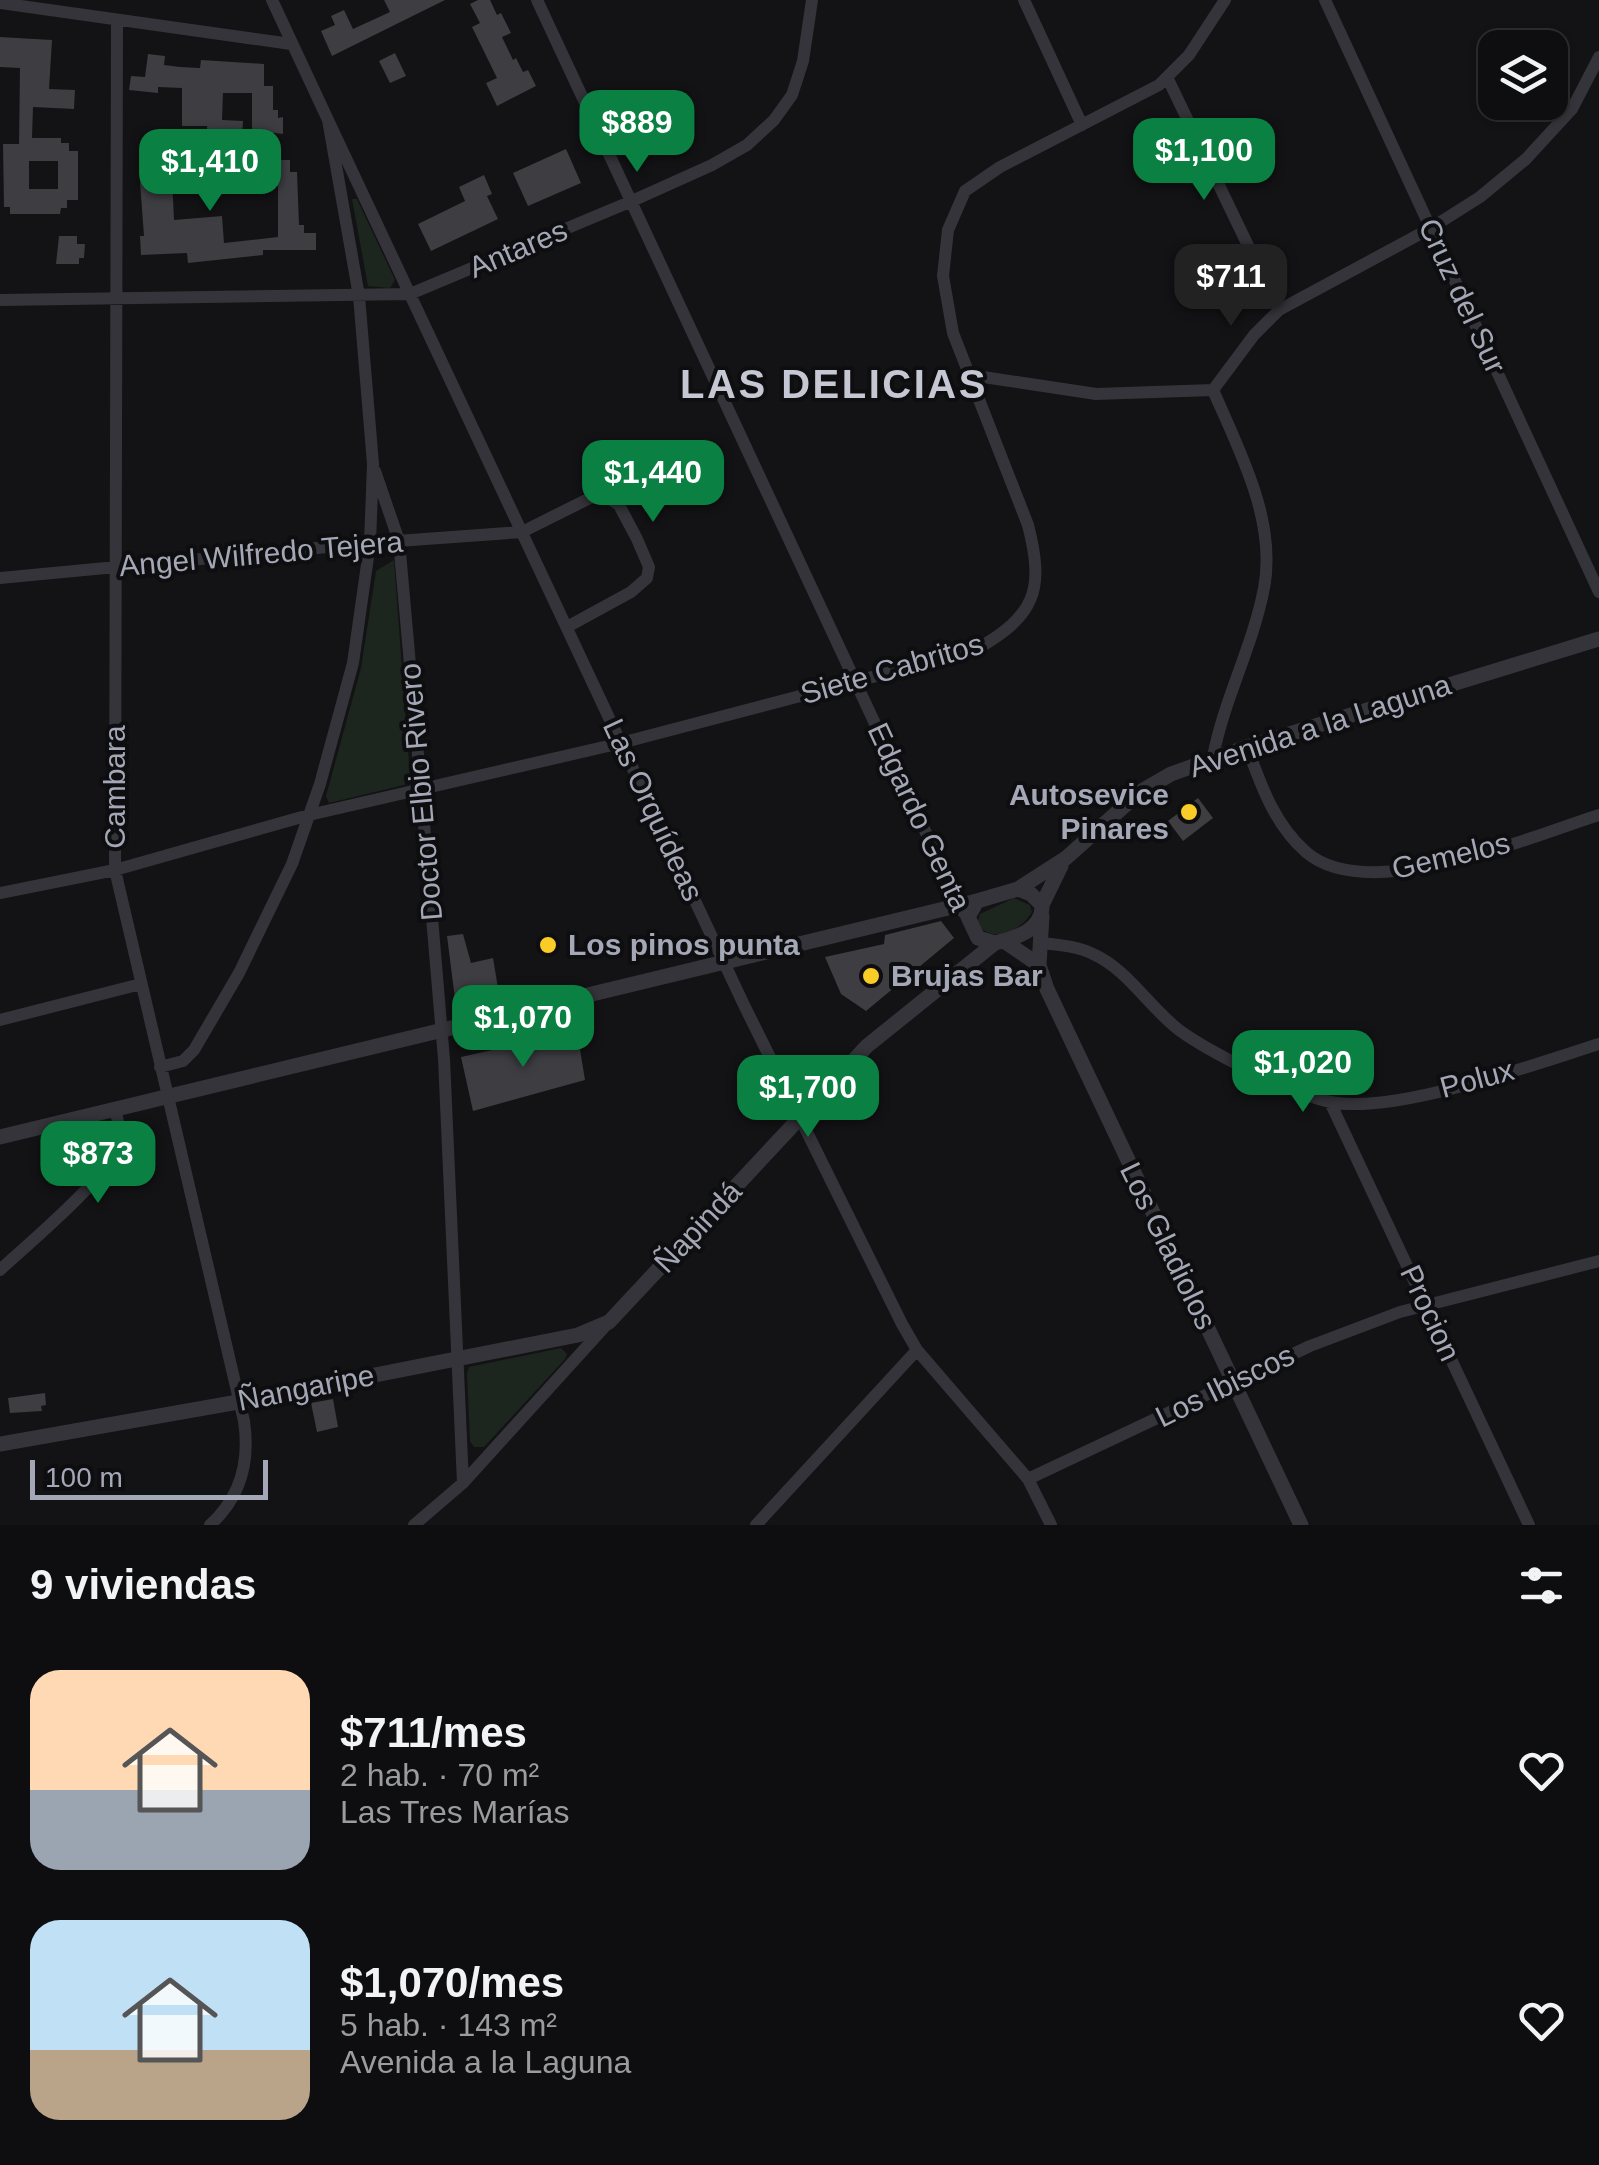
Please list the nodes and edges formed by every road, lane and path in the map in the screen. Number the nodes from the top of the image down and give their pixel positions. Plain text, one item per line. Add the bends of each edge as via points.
1 (272, 0) edge
2 (537, 0) edge
3 (812, 0) edge
4 (1024, 0) edge
5 (1225, 0) edge
6 (1325, 0) edge
7 (0, 4) edge
8 (118, 22) junction
9 (291, 44) junction
10 (1599, 57) edge
11 (1168, 77) junction
12 (328, 120) junction
13 (1082, 125) junction
14 (632, 201) junction
15 (1431, 228) junction
16 (410, 294) junction
17 (359, 296) junction
18 (116, 298) junction
19 (0, 300) edge
20 (1279, 310) junction
21 (970, 375) junction
22 (1213, 390) junction
23 (373, 464) junction
24 (522, 532) junction
25 (400, 541) junction
26 (370, 543) junction
27 (118, 566) junction
28 (0, 578) edge
29 (1599, 592) edge
30 (566, 627) junction
31 (1599, 639) edge
32 (856, 682) junction
33 (621, 742) junction
34 (1246, 746) junction
35 (1213, 757) junction
36 (422, 788) junction
37 (309, 815) junction
38 (1599, 816) edge
39 (1066, 858) junction
40 (115, 870) junction
41 (1018, 889) junction
42 (0, 894) edge
43 (977, 901) junction
44 (959, 904) junction
45 (1042, 911) junction
46 (971, 928) junction
47 (1000, 942) junction
48 (1041, 943) junction
49 (724, 962) junction
50 (1039, 965) junction
51 (141, 984) junction
52 (0, 1020) edge
53 (442, 1029) junction
54 (1599, 1044) edge
55 (160, 1067) junction
56 (168, 1096) junction
57 (1330, 1102) junction
58 (115, 1109) junction
59 (800, 1116) junction
60 (0, 1137) edge
61 (1599, 1261) edge
62 (0, 1270) edge
63 (1426, 1305) junction
64 (609, 1322) junction
65 (918, 1350) junction
66 (456, 1358) junction
67 (1234, 1384) junction
68 (238, 1402) junction
69 (0, 1444) edge
70 (1028, 1479) junction
71 (463, 1483) junction
72 (210, 1525) edge
73 (414, 1525) edge
74 (756, 1525) edge
75 (1051, 1525) edge
76 (1301, 1525) edge
77 (1529, 1525) edge

1 - 9 street, Las Orquídeas
2 - 14 street, Edgardo Genta
3 - 14 street, Antares via 803,62 774,120 712,165
4 - 13 street
5 - 11 street, Siete Cabritos
6 - 15 street, Cruz del Sur
7 - 8 street
8 - 9 street
8 - 18 street, Cambara
9 - 12 street, Las Orquídeas
10 - 15 street via 1550,136 1480,197
11 - 13 street, Siete Cabritos
11 - 20 street
12 - 16 street, Las Orquídeas
12 - 17 street
13 - 21 street, Siete Cabritos via 965,191 948,230 943,276 953,332
14 - 16 street, Antares
14 - 32 street, Edgardo Genta
15 - 20 street
15 - 29 street, Cruz del Sur
16 - 17 street
16 - 24 street, Las Orquídeas
17 - 18 street
17 - 23 street
18 - 19 street
18 - 27 street, Cambara
20 - 22 street
21 - 22 street via 1096,394
21 - 32 street, Siete Cabritos via 1028,526 1036,589 1018,620 975,650
22 - 35 street via 1259,507 1268,550 1265,587
23 - 25 street, Doctor Elbio Rivero
23 - 26 street
24 - 25 street, Angel Wilfredo Tejera
24 - 30 street, Las Orquídeas
24 - 30 street via 606,496 619,504 637,539 649,568 644,584
25 - 26 street, Angel Wilfredo Tejera
25 - 36 street, Doctor Elbio Rivero
26 - 27 street, Angel Wilfredo Tejera
26 - 37 street via 353,663
27 - 28 street, Angel Wilfredo Tejera
27 - 40 street, Cambara
30 - 33 street, Las Orquídeas
31 - 34 street, Avenida a la Laguna
32 - 33 street, Siete Cabritos
32 - 44 street, Edgardo Genta
33 - 36 street, Siete Cabritos
33 - 49 street, Las Orquídeas
34 - 35 street, Avenida a la Laguna
34 - 38 street, Gemelos via 1285,829 1308,854 1335,868 1410,871
35 - 39 street, Avenida a la Laguna via 1140,792
36 - 37 street, Siete Cabritos
36 - 53 street, Doctor Elbio Rivero
37 - 40 street, Siete Cabritos
37 - 55 street via 272,910 194,1050
39 - 41 street, Avenida a la Laguna
39 - 45 street, Avenida a la Laguna
40 - 42 street, Siete Cabritos
40 - 51 street, Cambara
41 - 43 street
41 - 45 street via 1031,894
43 - 44 street
43 - 46 street via 968,917
44 - 46 street, Edgardo Genta
44 - 49 street
45 - 47 street via 1024,934
45 - 48 street, Los Gladiolos
46 - 47 street via 978,938
47 - 50 street
47 - 59 street, Ñapindá via 867,1046
48 - 50 street, Los Gladiolos
48 - 57 street, Polux via 1078,948 1108,962 1192,1038
49 - 53 street
49 - 59 street, Las Orquídeas
50 - 67 street, Los Gladiolos
51 - 52 street
51 - 55 street, Cambara
53 - 56 street
53 - 66 street, Doctor Elbio Rivero
54 - 57 street, Polux via 1397,1100
55 - 56 street, Cambara
56 - 58 street
56 - 68 street, Cambara
57 - 63 street, Procion
58 - 60 street
58 - 62 street via 120,1135 114,1156
59 - 64 street, Ñapindá
59 - 65 street, Las Orquídeas
61 - 63 street, Los Ibiscos
63 - 67 street, Los Ibiscos via 1310,1346
63 - 77 street, Procion
64 - 66 street, Ñangaripe via 578,1336
64 - 71 street, Ñapindá
65 - 70 street, Las Orquídeas
65 - 74 street
66 - 68 street, Ñangaripe
66 - 71 street, Doctor Elbio Rivero
67 - 70 street, Los Ibiscos
67 - 76 street, Los Gladiolos
68 - 69 street, Ñangaripe
68 - 72 street, Cambara via 246,1434 244,1475
70 - 75 street, Las Orquídeas
71 - 73 street, Ñapindá

